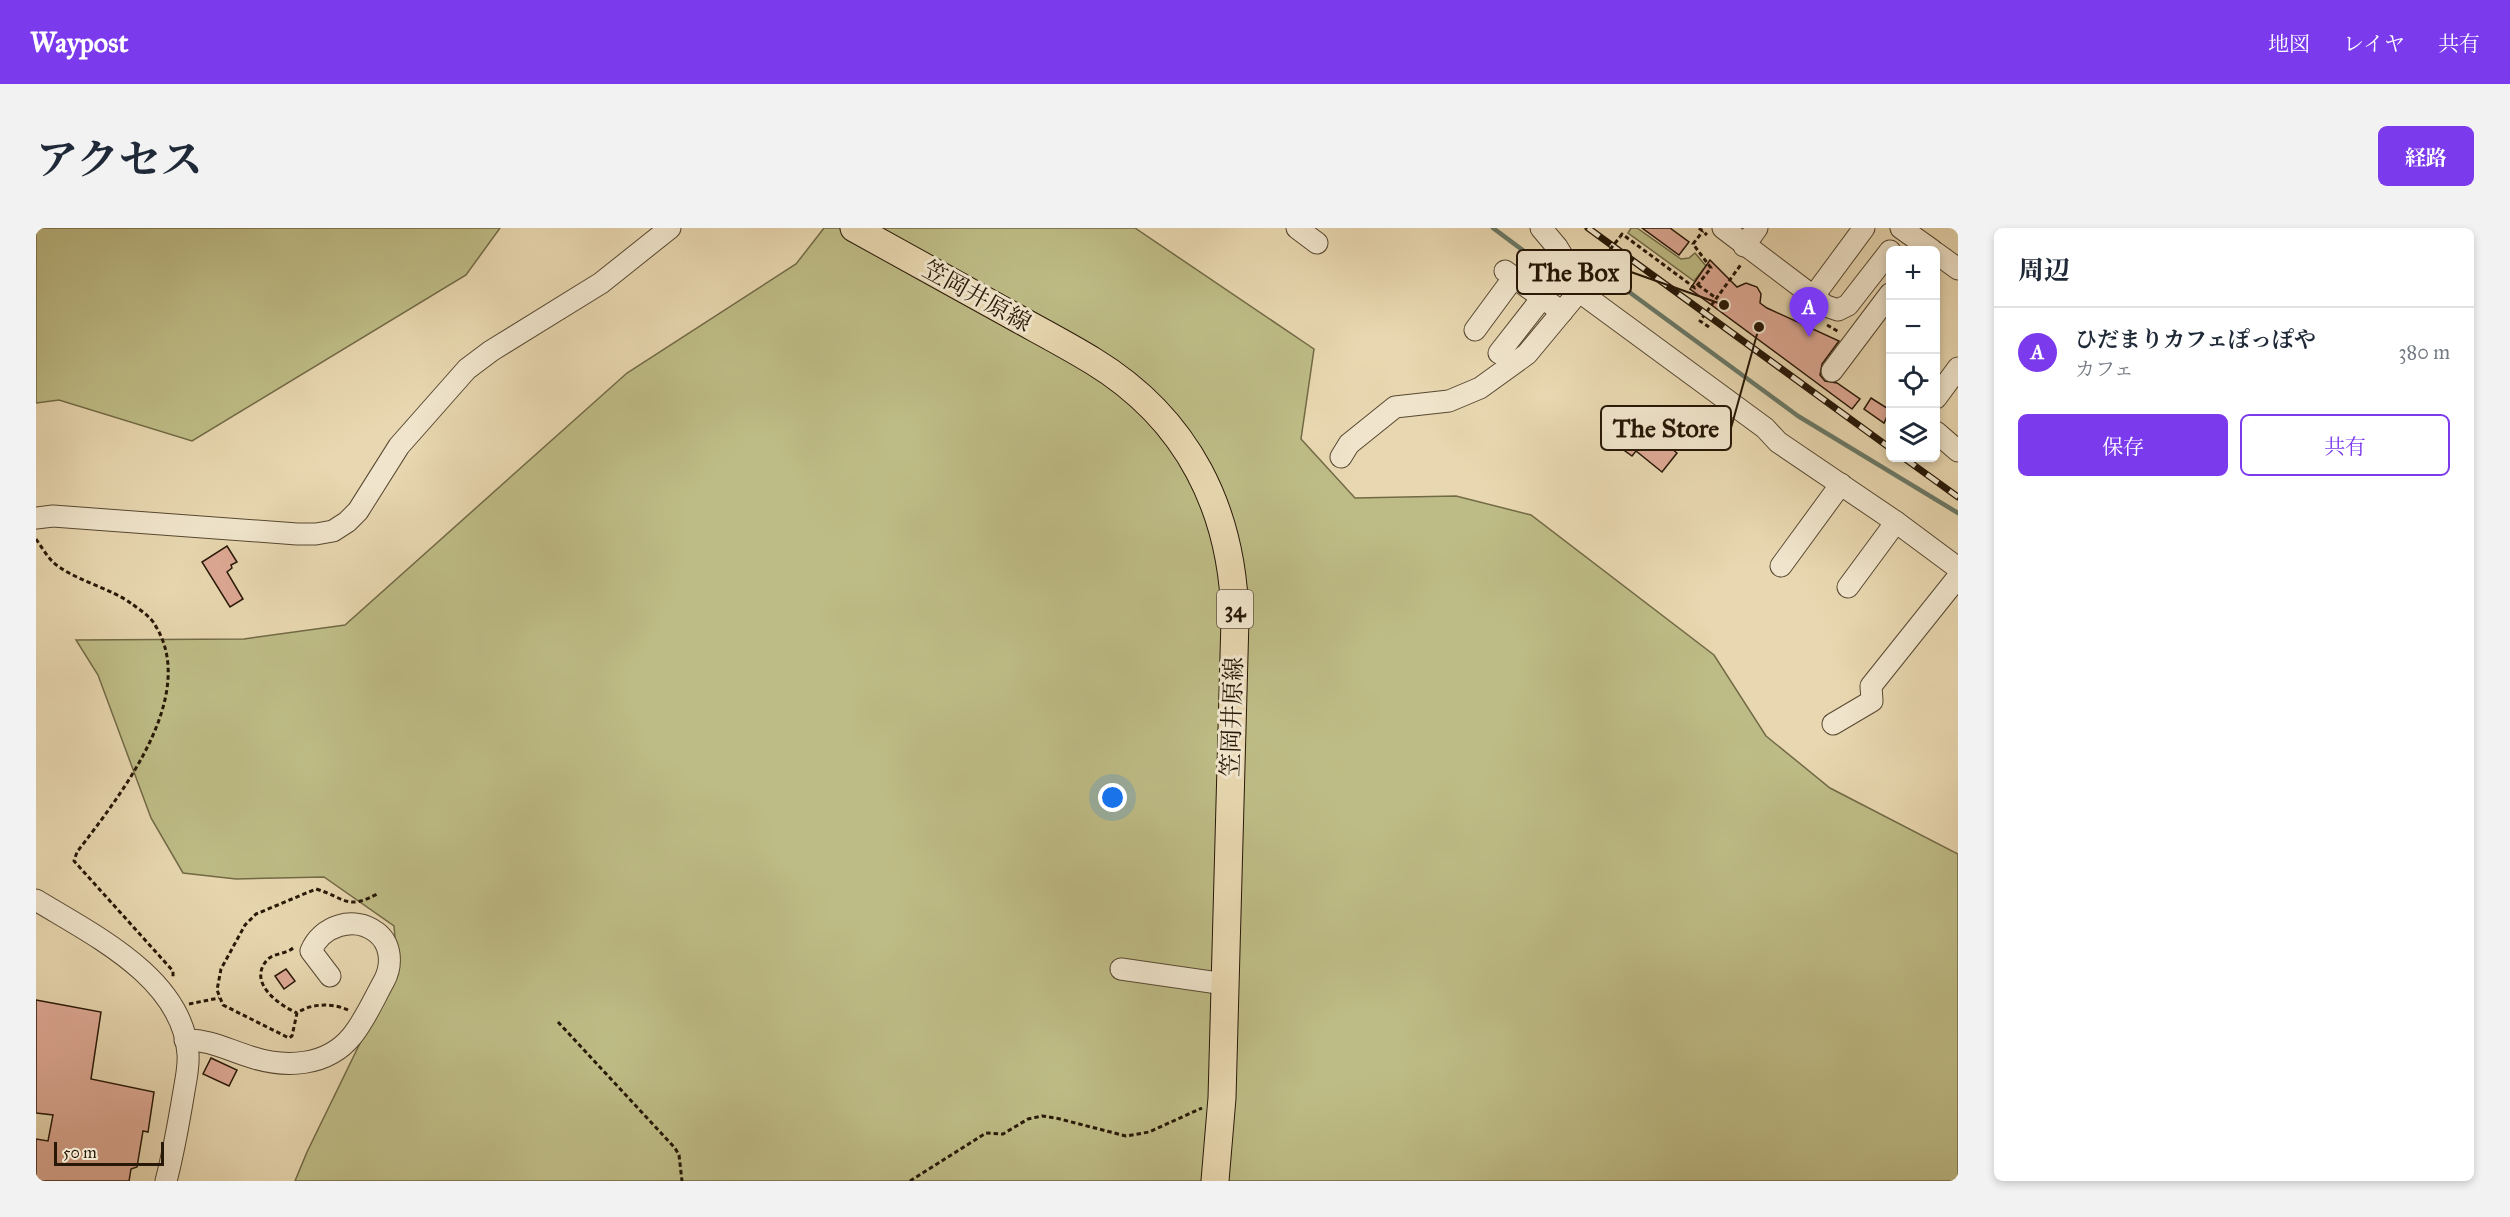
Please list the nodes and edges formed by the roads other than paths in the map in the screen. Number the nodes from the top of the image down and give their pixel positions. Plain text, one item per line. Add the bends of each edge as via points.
1 (670, 228) edge
2 (854, 228) edge
3 (1297, 228) edge
4 (1541, 228) edge
5 (1757, 228) edge
6 (1864, 228) edge
7 (1713, 230) edge
8 (1904, 230) edge
9 (1317, 243) dead end
10 (1894, 246) edge
11 (1924, 246) edge
12 (1743, 254) junction
13 (1886, 257) edge
14 (1940, 257) edge
15 (1958, 269) edge
16 (1581, 289) junction
17 (1813, 297) junction
18 (1542, 298) junction
19 (1886, 299) edge
20 (1562, 312) junction
21 (1475, 330) dead end
22 (1499, 353) dead end
23 (1958, 368) edge
24 (1832, 371) dead end
25 (1940, 391) edge
26 (1940, 436) edge
27 (1958, 451) edge
28 (1341, 457) dead end
29 (1841, 484) junction
30 (36, 518) edge
31 (1896, 522) junction
32 (1781, 566) dead end
33 (1958, 568) edge
34 (1958, 577) edge
35 (1848, 587) dead end
36 (1833, 724) dead end
37 (36, 900) edge
38 (1121, 969) dead end
39 (330, 976) dead end
40 (1225, 984) junction
41 (185, 1040) junction
42 (166, 1181) edge
43 (1215, 1181) edge

1 - 30 street via 601,283 467,369 399,446 358,511 333,531 297,534 53,516
2 - 40 main road, 笠岡井原線 / 34 via 1094,362 1131,389 1161,415 1214,498 1234,581
3 - 9 street
4 - 16 street
5 - 12 street
6 - 17 street
7 - 12 street
8 - 10 street
8 - 11 street
12 - 17 street
13 - 17 street via 1844,309 1832,310
14 - 15 street
16 - 20 street
16 - 29 street via 1765,428 1778,442
18 - 20 street
18 - 21 street via 1510,274
18 - 22 street
19 - 24 street
20 - 28 street via 1527,354 1480,388 1449,400 1395,407 1349,444
23 - 25 street
26 - 27 street
29 - 31 street
29 - 32 street
31 - 33 street
31 - 35 street
34 - 36 street via 1871,686 1872,701
37 - 41 street via 135,964 170,1002
38 - 40 street
39 - 41 street via 311,951 328,931 341,924 355,923 370,927 381,936 390,961 387,975 351,1038 312,1061 277,1064 205,1040
40 - 43 main road, 笠岡井原線 / 34
41 - 42 street via 185,1082 177,1140

